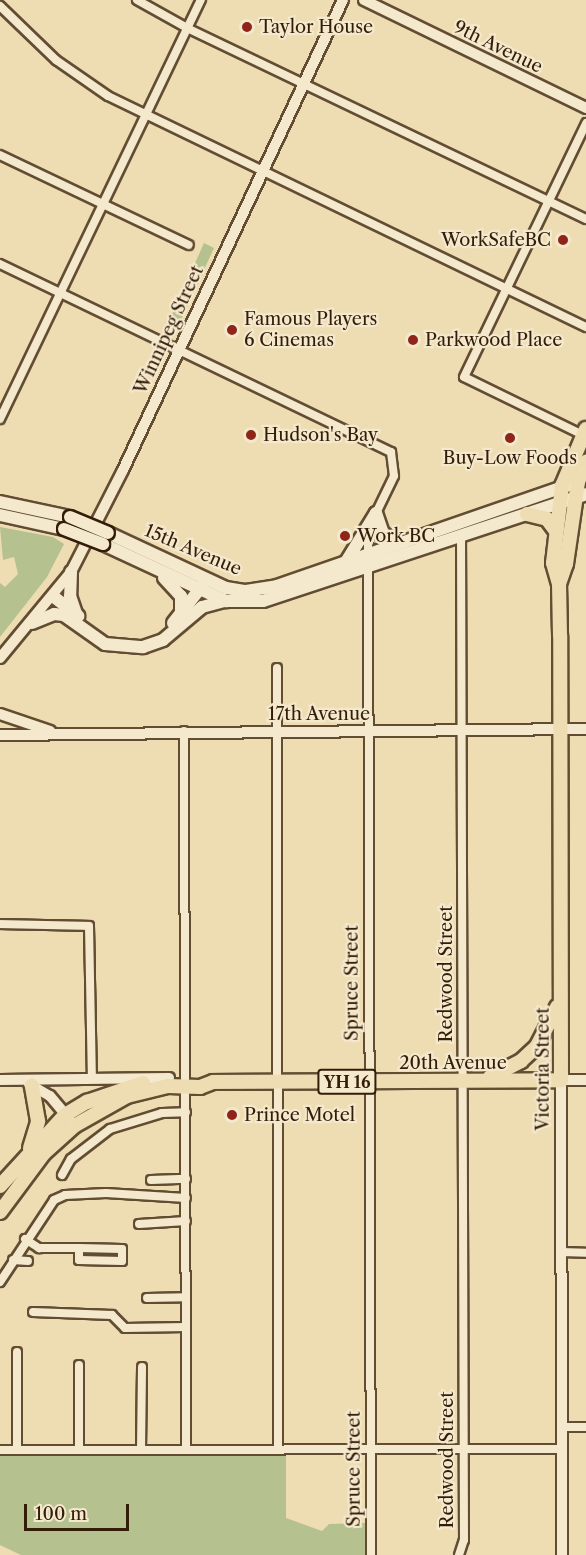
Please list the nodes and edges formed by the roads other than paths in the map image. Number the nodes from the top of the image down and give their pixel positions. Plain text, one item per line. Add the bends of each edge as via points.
1 (136, 0) edge
2 (201, 0) edge
3 (343, 0) edge
4 (364, 0) edge
5 (0, 8) edge
6 (187, 28) junction
7 (303, 84) junction
8 (586, 108) edge
9 (146, 115) junction
10 (586, 123) edge
11 (0, 155) edge
12 (262, 171) junction
13 (549, 201) junction
14 (102, 203) junction
15 (586, 219) edge
16 (189, 245) dead end
17 (0, 264) edge
18 (507, 290) junction
19 (61, 292) junction
20 (586, 327) edge
21 (178, 348) junction
22 (0, 420) edge
23 (584, 432) edge
24 (586, 462) edge
25 (582, 481) edge
26 (562, 486) junction
27 (580, 497) edge
28 (0, 502) edge
29 (559, 503) junction
30 (376, 513) junction
31 (0, 514) edge
32 (527, 514) junction
33 (67, 523) junction
34 (556, 531) junction
35 (461, 536) junction
36 (105, 539) junction
37 (399, 544) junction
38 (368, 555) junction
39 (346, 562) junction
40 (147, 565) junction
41 (368, 568) junction
42 (71, 572) junction
43 (203, 584) junction
44 (559, 584) junction
45 (54, 597) junction
46 (226, 601) junction
47 (76, 614) junction
48 (181, 616) junction
49 (32, 623) junction
50 (0, 658) edge
51 (277, 668) dead end
52 (0, 714) edge
53 (586, 729) edge
54 (277, 730) junction
55 (368, 730) junction
56 (462, 730) junction
57 (560, 730) junction
58 (184, 731) junction
59 (53, 732) junction
60 (0, 735) edge
61 (0, 924) edge
62 (560, 994) junction
63 (92, 1078) junction
64 (169, 1078) junction
65 (0, 1080) edge
66 (561, 1080) junction
67 (586, 1080) edge
68 (463, 1081) junction
69 (481, 1081) junction
70 (186, 1082) junction
71 (278, 1082) junction
72 (369, 1082) junction
73 (26, 1083) junction
74 (186, 1112) junction
75 (70, 1120) junction
76 (30, 1150) junction
77 (62, 1175) dead end
78 (186, 1179) junction
79 (151, 1180) dead end
80 (0, 1186) edge
81 (186, 1198) junction
82 (0, 1212) edge
83 (186, 1221) junction
84 (139, 1224) dead end
85 (25, 1239) junction
86 (79, 1248) junction
87 (561, 1252) junction
88 (586, 1253) edge
89 (13, 1260) junction
90 (28, 1261) dead end
91 (0, 1282) edge
92 (186, 1297) junction
93 (147, 1298) dead end
94 (33, 1311) dead end
95 (186, 1327) junction
96 (17, 1352) dead end
97 (79, 1365) dead end
98 (142, 1367) dead end
99 (561, 1427) junction
100 (586, 1427) edge
101 (371, 1449) junction
102 (464, 1449) junction
103 (561, 1449) junction
104 (0, 1450) edge
105 (17, 1450) junction
106 (79, 1450) junction
107 (141, 1450) junction
108 (186, 1450) junction
109 (278, 1450) junction
110 (371, 1555) edge
111 (459, 1555) edge
112 (562, 1555) edge

1 - 6 street
2 - 6 street
3 - 7 street, Winnipeg Street
4 - 8 street, 9th Avenue
5 - 9 street via 56,60 108,96
6 - 7 street
6 - 9 street
7 - 12 street, Winnipeg Street
7 - 13 street
9 - 12 street
9 - 14 street
10 - 13 street
11 - 14 street
12 - 18 street
12 - 21 street, Winnipeg Street
13 - 15 street
13 - 18 street
14 - 16 street
14 - 19 street
17 - 19 street
18 - 20 street
18 - 23 street via 464,377
19 - 21 street
19 - 22 street
21 - 30 street, Spruce Street via 391,452 394,476
21 - 42 street, Winnipeg Street
23 - 26 highway, Victoria Street
24 - 25 highway, Victoria Street
25 - 26 main road, 15th Avenue
25 - 27 highway, Victoria Street
26 - 29 highway, Victoria Street
26 - 37 main road, 15th Avenue
27 - 29 main road, 15th Avenue
27 - 44 highway, Victoria Street
28 - 33 main road, 15th Avenue
29 - 32 main road, 15th Avenue
29 - 34 highway, Victoria Street
30 - 37 main road via 383,533
30 - 38 street, Spruce Street via 369,533
30 - 39 main road
31 - 33 main road, 15th Avenue
32 - 34 highway via 547,519
32 - 35 main road, 15th Avenue
33 - 36 main road, 15th Avenue, bridge
34 - 44 highway, Victoria Street via 553,563
35 - 41 main road, 15th Avenue
35 - 56 street, Redwood Street
36 - 40 main road, 15th Avenue
36 - 43 main road, 15th Avenue
37 - 38 main road, 15th Avenue
38 - 39 main road, 15th Avenue
38 - 41 street, Spruce Street
39 - 43 main road, 15th Avenue via 277,586 246,591
40 - 43 main road, 15th Avenue
40 - 48 main road via 179,592
41 - 46 main road, 15th Avenue via 279,599
41 - 55 street, Spruce Street
42 - 45 street, Winnipeg Street
42 - 47 main road via 70,596
43 - 46 main road, 15th Avenue
43 - 48 main road
44 - 57 highway, Victoria Street
45 - 47 main road
45 - 49 street, Winnipeg Street
46 - 49 main road via 202,607 163,640 142,647 105,644 64,615 54,614
47 - 48 main road via 97,632 124,641 160,634
49 - 50 street, Winnipeg Street
51 - 54 street
52 - 59 street, 17th Avenue
53 - 57 street, 17th Avenue
54 - 55 street, 17th Avenue
54 - 58 street, 17th Avenue
54 - 71 street
55 - 56 street, 17th Avenue
55 - 72 street, Spruce Street
56 - 57 street, 17th Avenue
56 - 68 street, Redwood Street
57 - 62 highway, Victoria Street
58 - 59 street, 17th Avenue
58 - 70 street
59 - 60 street, 17th Avenue
61 - 63 street via 89,926
62 - 66 highway, Victoria Street
62 - 69 highway via 553,1019 537,1046 504,1072
63 - 64 street, 20th Avenue
63 - 73 street, 20th Avenue
64 - 70 highway, 20th Avenue / YH 16
64 - 75 highway, YH 16 via 125,1087
65 - 73 street, 20th Avenue
66 - 67 street, 20th Avenue
66 - 69 highway, 20th Avenue / YH 16
66 - 87 street, Victoria Street
68 - 69 highway, 20th Avenue / YH 16
68 - 72 highway, 20th Avenue / YH 16
68 - 102 street, Redwood Street
70 - 71 highway, 20th Avenue / YH 16
70 - 74 street
70 - 75 highway, YH 16 via 127,1096
71 - 72 highway, 20th Avenue / YH 16
71 - 109 street
72 - 101 street, Spruce Street
73 - 75 street via 50,1096
73 - 76 highway via 38,1121
74 - 77 street via 162,1113 110,1130 71,1159
74 - 78 street
75 - 76 highway, YH 16
75 - 82 highway, YH 16
76 - 80 highway, YH 16
78 - 79 street
78 - 81 street
81 - 83 street
81 - 85 street via 153,1194 65,1195 54,1200
83 - 84 street
83 - 92 street
85 - 86 street via 39,1248
85 - 89 street
86 - 86 street via 80,1260 122,1261 122,1249
87 - 88 street
87 - 99 street, Victoria Street
89 - 90 street
89 - 91 street
92 - 93 street
92 - 95 street
94 - 95 street via 112,1315 125,1328
95 - 108 street
96 - 105 street
97 - 106 street
98 - 107 street
99 - 100 street
99 - 103 street, Victoria Street
101 - 102 street
101 - 109 street
101 - 110 street, Spruce Street
102 - 103 street
102 - 111 street, Redwood Street via 464,1540
103 - 112 street, Victoria Street
104 - 105 street
105 - 106 street
106 - 107 street
107 - 108 street
108 - 109 street

